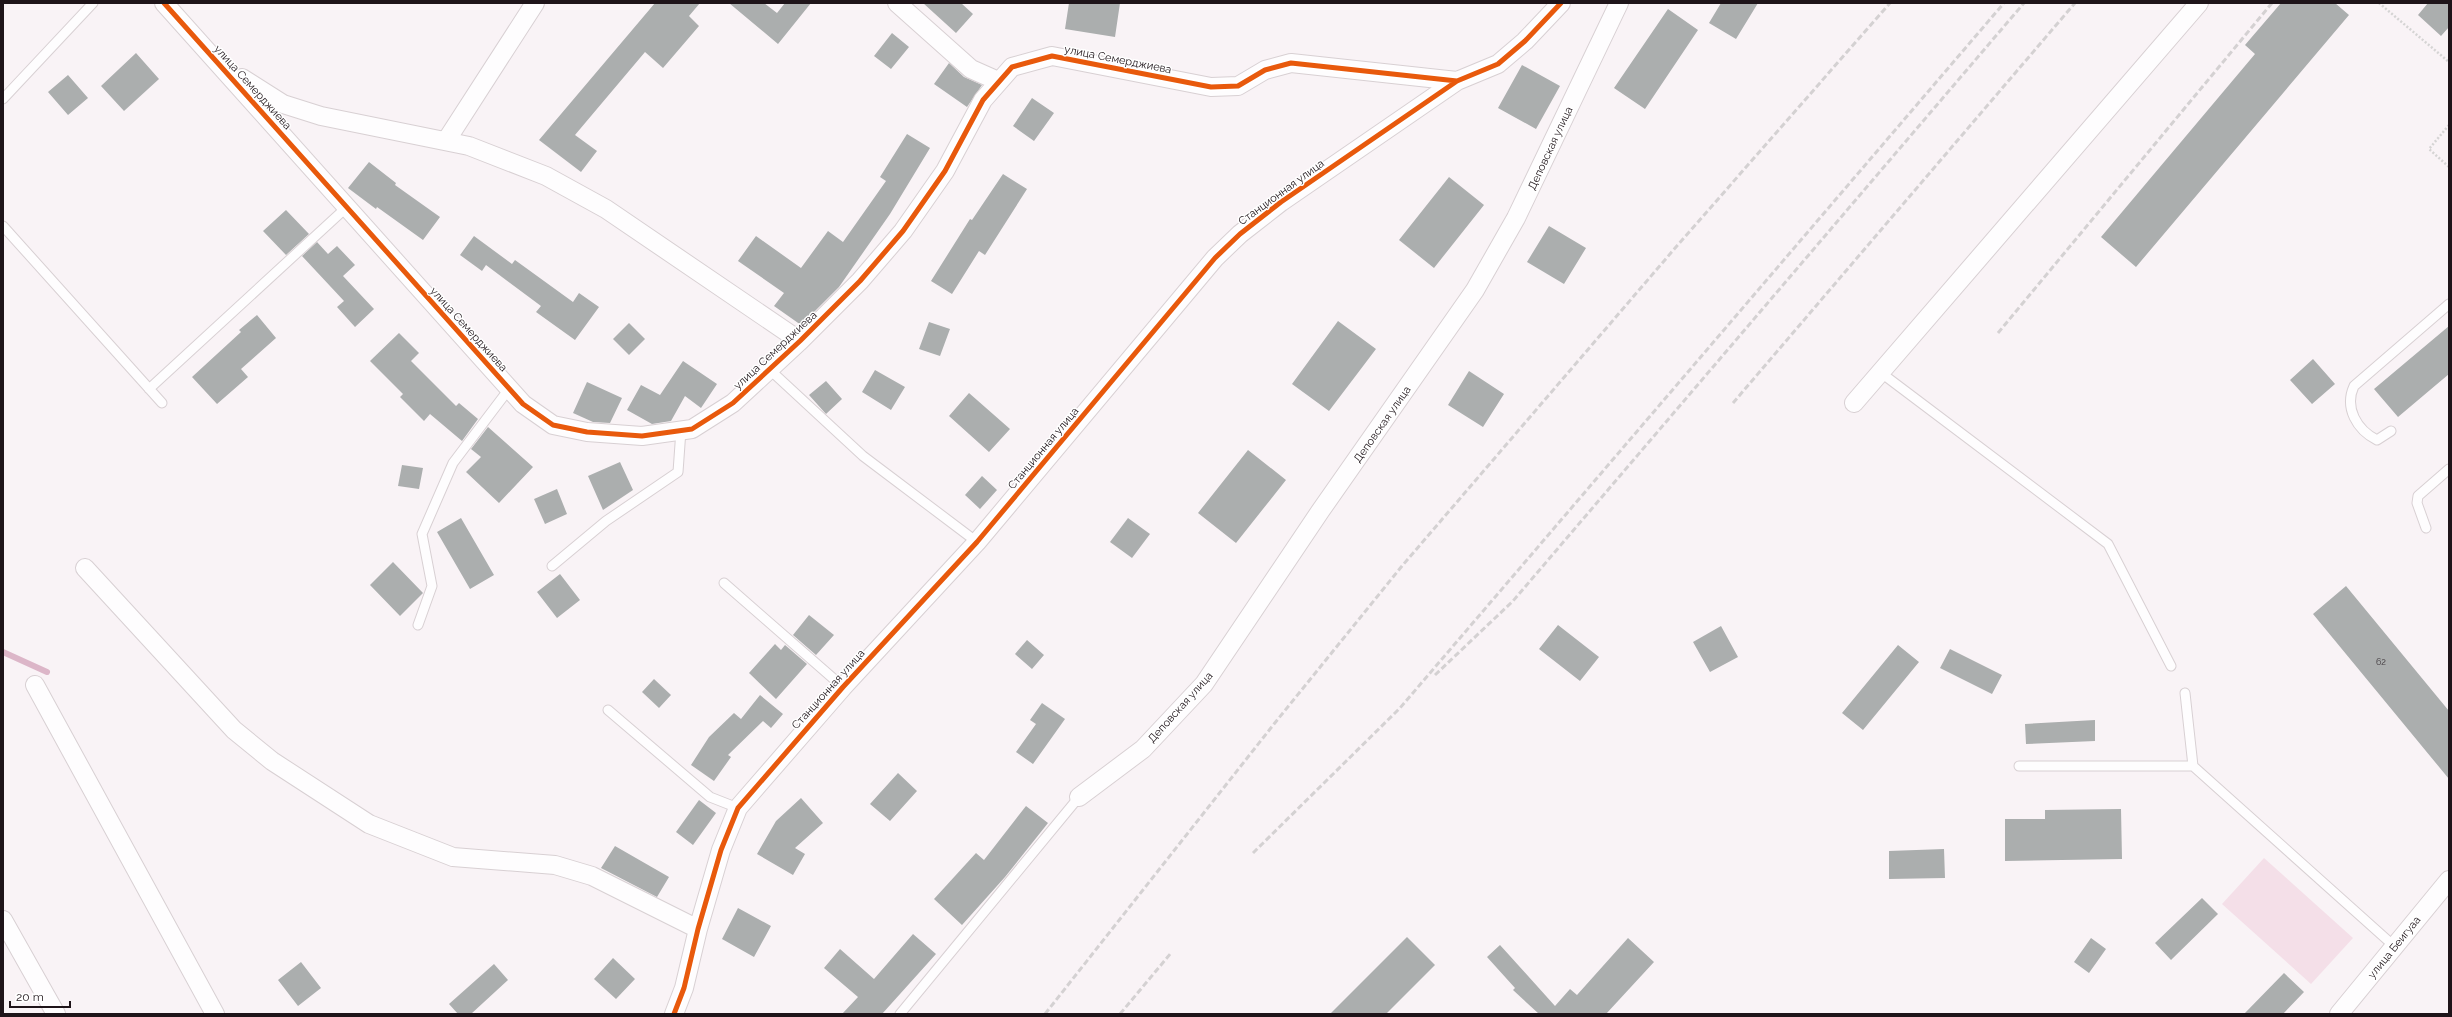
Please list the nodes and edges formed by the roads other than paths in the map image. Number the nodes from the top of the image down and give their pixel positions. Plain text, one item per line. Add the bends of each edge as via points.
1 (93, 3) edge
2 (164, 3) edge
3 (535, 3) edge
4 (897, 3) edge
5 (1561, 3) edge
6 (1618, 3) edge
7 (2199, 3) edge
8 (201, 44) junction
9 (998, 81) junction
10 (1457, 81) junction
11 (3, 99) edge
12 (446, 141) junction
13 (348, 206) junction
14 (3, 226) edge
15 (2449, 304) edge
16 (800, 341) junction
17 (769, 369) junction
18 (1880, 372) junction
19 (150, 389) junction
20 (509, 389) junction
21 (162, 403) dead end
22 (1854, 403) dead end
23 (681, 430) junction
24 (2391, 431) dead end
25 (2449, 469) edge
26 (2426, 528) dead end
27 (977, 542) junction
28 (552, 566) dead end
29 (85, 568) dead end
30 (724, 583) dead end
31 (418, 625) dead end
32 (2171, 666) dead end
33 (36, 685) dead end
34 (843, 687) junction
35 (2185, 694) dead end
36 (608, 710) dead end
37 (2019, 766) dead end
38 (2193, 766) junction
39 (1079, 797) joint
40 (738, 808) junction
41 (2449, 880) edge
42 (3, 920) edge
43 (698, 929) junction
44 (2394, 946) junction
45 (56, 1014) edge
46 (215, 1014) edge
47 (674, 1014) edge
48 (900, 1014) edge
49 (2339, 1014) edge

1 - 11 lane
2 - 8 street, улица Семерджиева
3 - 12 street
4 - 9 street via 972,69
5 - 10 street, Станционная улица via 1525,41 1498,64
6 - 39 street, Деповская улица via 1516,218 1475,290 1321,510 1204,684 1143,749
7 - 18 street
8 - 12 street via 252,86 283,104 321,116
8 - 13 street, улица Семерджиева
9 - 10 street, улица Семерджиева via 1012,67 1052,56 1211,87 1238,86 1265,70 1290,63
9 - 16 street, улица Семерджиева via 983,100 945,171 903,232 860,281
10 - 27 street, Станционная улица via 1281,202 1225,249
12 - 16 street via 469,146 546,176 606,209
13 - 19 lane
13 - 20 street, улица Семерджиева
14 - 19 lane
15 - 24 lane via 2354,386 2349,397 2356,423 2366,434 2377,440
16 - 17 street, улица Семерджиева
17 - 23 street, улица Семерджиева via 733,403 692,429
17 - 27 lane via 863,456
18 - 22 street
18 - 32 lane via 2108,544
19 - 21 lane
20 - 23 street, улица Семерджиева via 523,404 553,425 587,432 642,436
20 - 31 lane via 453,463 422,534 432,586
23 - 28 lane via 678,472 606,521
25 - 26 lane via 2418,496 2417,504
27 - 34 street, Станционная улица
29 - 43 street via 234,730 272,761 369,824 452,857 555,865 592,876
30 - 34 lane
33 - 46 street
34 - 40 street, Станционная улица
35 - 38 lane
36 - 40 lane via 710,797
37 - 38 lane
38 - 44 lane
39 - 48 lane
40 - 43 street, Станционная улица via 721,850
41 - 44 street, улица Беигуаа
42 - 45 street
43 - 47 street, Станционная улица via 684,988
44 - 49 street, улица Беигуаа

